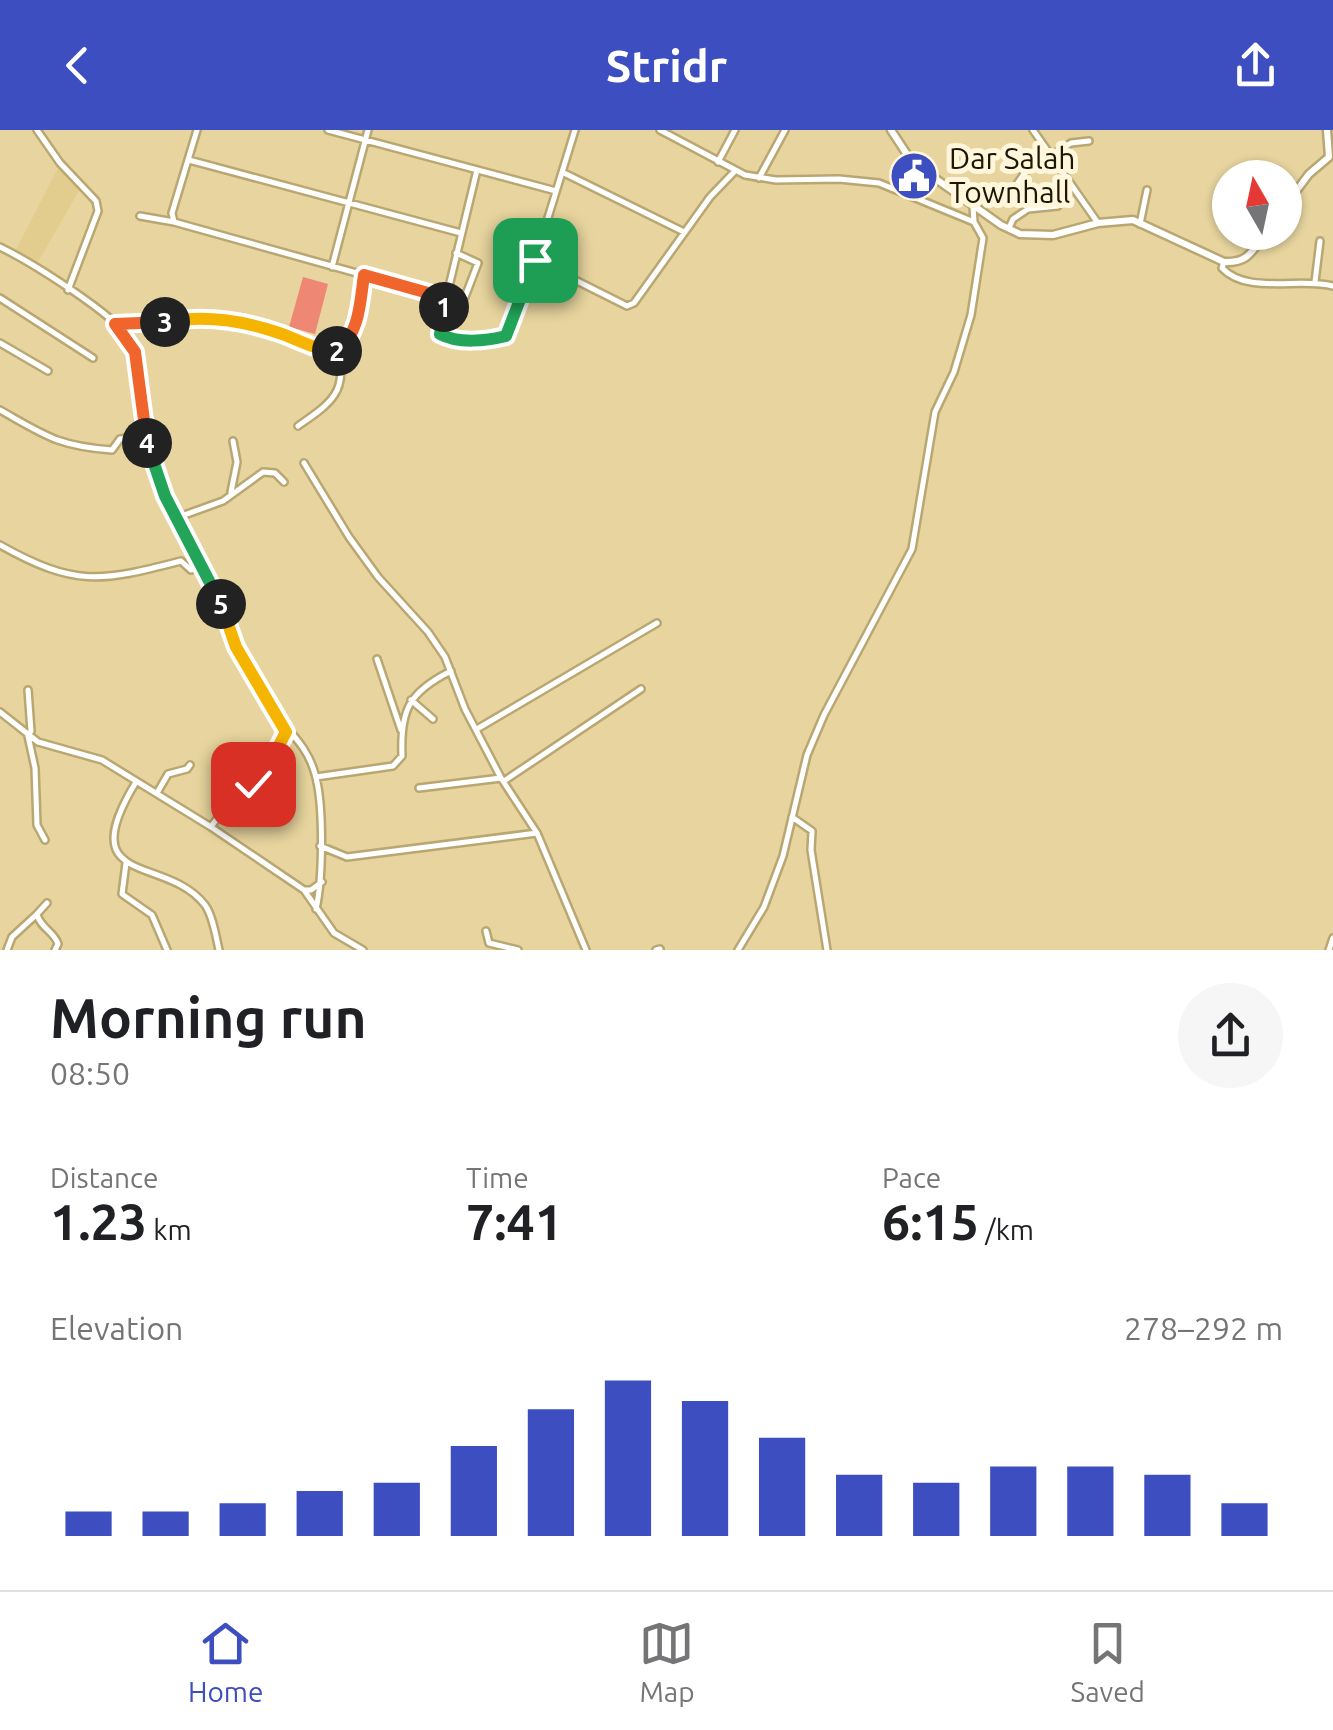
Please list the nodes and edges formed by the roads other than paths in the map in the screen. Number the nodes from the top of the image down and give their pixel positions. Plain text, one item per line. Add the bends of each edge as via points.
1 (37, 130) edge
2 (197, 130) edge
3 (328, 130) edge
4 (368, 130) edge
5 (575, 130) edge
6 (660, 130) edge
7 (680, 130) edge
8 (736, 130) edge
9 (785, 130) edge
10 (891, 130) edge
11 (1033, 130) edge
12 (1326, 130) edge
13 (676, 138) junction
14 (366, 140) junction
15 (1089, 141) dead end
16 (1052, 155) junction
17 (907, 156) junction
18 (188, 160) junction
19 (718, 162) junction
20 (478, 170) junction
21 (1028, 170) dead end
22 (562, 172) junction
23 (734, 172) junction
24 (759, 178) junction
25 (1302, 183) edge
26 (1147, 190) dead end
27 (556, 191) junction
28 (905, 192) junction
29 (351, 204) junction
30 (974, 206) junction
31 (1058, 206) dead end
32 (1028, 210) junction
33 (140, 216) dead end
34 (174, 222) junction
35 (974, 222) junction
36 (1098, 223) junction
37 (1140, 224) junction
38 (1009, 228) junction
39 (684, 232) junction
40 (461, 233) junction
41 (1320, 241) dead end
42 (0, 248) edge
43 (1253, 250) edge
44 (456, 253) junction
45 (535, 260) junction
46 (1224, 262) junction
47 (332, 268) junction
48 (364, 275) junction
49 (1314, 282) junction
50 (1333, 286) edge
51 (68, 290) junction
52 (446, 295) junction
53 (0, 298) edge
54 (115, 324) junction
55 (0, 343) edge
56 (337, 351) junction
57 (92, 358) dead end
58 (48, 371) dead end
59 (0, 410) edge
60 (298, 426) dead end
61 (145, 436) junction
62 (234, 441) dead end
63 (304, 463) dead end
64 (284, 482) dead end
65 (230, 495) junction
66 (176, 518) junction
67 (0, 545) edge
68 (202, 566) junction
69 (657, 623) dead end
70 (378, 659) dead end
71 (451, 671) junction
72 (640, 688) dead end
73 (28, 690) dead end
74 (411, 700) junction
75 (0, 712) edge
76 (434, 719) dead end
77 (283, 724) junction
78 (400, 730) junction
79 (477, 730) junction
80 (28, 736) junction
81 (190, 765) dead end
82 (316, 777) junction
83 (503, 780) junction
84 (136, 782) junction
85 (419, 788) dead end
86 (157, 794) junction
87 (792, 817) junction
88 (212, 828) junction
89 (537, 833) junction
90 (45, 840) dead end
91 (320, 846) junction
92 (126, 864) junction
93 (322, 882) junction
94 (304, 890) junction
95 (48, 903) dead end
96 (316, 909) junction
97 (37, 914) junction
98 (486, 931) dead end
99 (1333, 938) edge
100 (7, 950) edge
101 (56, 950) edge
102 (167, 950) edge
103 (219, 950) edge
104 (363, 950) edge
105 (518, 950) edge
106 (586, 950) edge
107 (738, 950) edge
108 (827, 950) edge
109 (1329, 950) edge

1 - 51 street via 98,210
2 - 18 street
3 - 14 street
4 - 14 street
5 - 22 street
6 - 13 street
7 - 13 street
8 - 19 street
9 - 24 street
10 - 17 street
11 - 16 street
12 - 25 street via 1329,156
13 - 19 street
14 - 20 street
14 - 29 street
15 - 16 street
16 - 36 street
17 - 28 street
17 - 30 street
18 - 29 street
18 - 34 street
19 - 23 street
20 - 27 street
20 - 40 street
21 - 32 street via 1018,184
22 - 27 street
22 - 39 street
23 - 24 street
23 - 39 street
24 - 28 street via 860,180
26 - 37 street
27 - 45 street
28 - 35 street
29 - 40 street
29 - 47 street
30 - 35 street
30 - 38 street
31 - 32 street
32 - 38 street
33 - 34 street
34 - 47 street
35 - 87 street via 983,238 971,315 936,412 912,549 824,714
36 - 37 street
36 - 38 street via 1053,235
37 - 46 street
39 - 45 street via 627,306
40 - 44 street
41 - 49 street
42 - 51 street
43 - 46 street via 1239,263
44 - 52 street
44 - 52 street via 478,263 465,297
45 - 52 street via 506,336 444,338
46 - 49 street via 1228,275 1247,281
47 - 48 street
48 - 52 street
48 - 56 street via 356,324
49 - 50 street
51 - 54 street
53 - 57 street
54 - 56 street via 202,316
54 - 61 street via 135,352
55 - 58 street
56 - 60 street via 342,375 330,404
59 - 61 street via 75,447 112,450 120,439
61 - 66 street
62 - 65 street
63 - 71 street via 349,538 428,632
64 - 65 street via 268,470
65 - 66 street
66 - 68 street
67 - 68 street via 80,578 113,578 181,561 191,570
68 - 77 street via 236,647
69 - 79 street
70 - 78 street
71 - 74 street
71 - 79 street
72 - 83 street
73 - 80 street
74 - 76 street
74 - 78 street
75 - 80 street
77 - 82 street via 300,741
77 - 88 street via 284,738 267,768
78 - 82 street via 402,756 394,766
79 - 83 street
80 - 84 street via 102,760
80 - 90 street via 37,824
81 - 86 street via 168,774
82 - 91 street
83 - 85 street
83 - 89 street
84 - 86 street
84 - 92 street via 114,844
86 - 88 street
87 - 107 street via 764,907
87 - 108 street via 812,831
88 - 94 street
89 - 91 street via 347,857
89 - 106 street
91 - 93 street
92 - 102 street via 122,894 152,915
92 - 103 street via 188,890 206,907
93 - 94 street
93 - 96 street
94 - 96 street
95 - 97 street
96 - 104 street via 334,932
97 - 100 street
97 - 101 street via 56,938
98 - 105 street via 489,944
99 - 109 street

